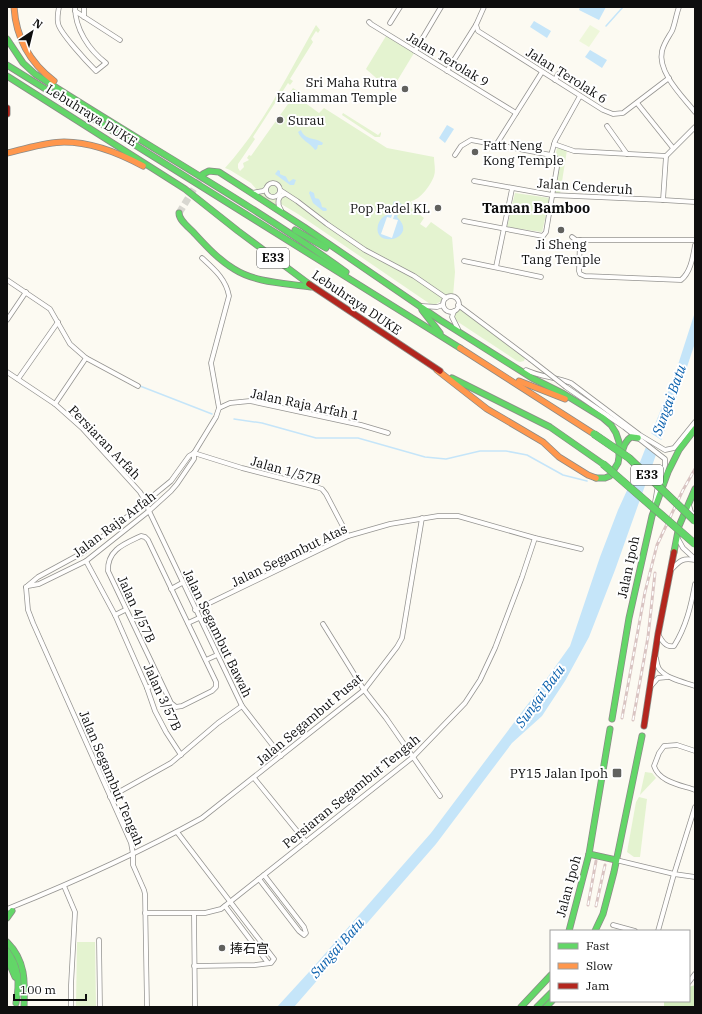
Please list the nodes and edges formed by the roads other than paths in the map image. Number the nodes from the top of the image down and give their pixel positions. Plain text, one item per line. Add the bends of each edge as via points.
1 (14, 7) edge
2 (59, 7) edge
3 (84, 7) edge
4 (400, 7) edge
5 (441, 7) edge
6 (484, 7) edge
7 (678, 7) edge
8 (75, 9) edge
9 (84, 17) junction
10 (369, 22) dead end
11 (390, 23) dead end
12 (476, 25) junction
13 (7, 39) edge
14 (120, 40) dead end
15 (415, 51) junction
16 (7, 65) edge
17 (447, 71) junction
18 (542, 72) junction
19 (558, 74) dead end
20 (7, 76) edge
21 (669, 78) junction
22 (555, 80) junction
23 (580, 96) junction
24 (59, 97) junction
25 (637, 103) junction
26 (7, 108) edge
27 (695, 112) edge
28 (516, 113) junction
29 (7, 114) edge
30 (607, 126) dead end
31 (695, 127) edge
32 (554, 144) junction
33 (496, 145) junction
34 (149, 146) junction
35 (673, 148) junction
36 (7, 153) edge
37 (627, 154) junction
38 (455, 155) dead end
39 (551, 155) junction
40 (666, 156) junction
41 (176, 162) junction
42 (203, 174) dead end
43 (474, 181) dead end
44 (185, 189) junction
45 (266, 189) junction
46 (512, 189) junction
47 (279, 192) junction
48 (252, 193) junction
49 (286, 194) junction
50 (552, 196) junction
51 (663, 200) junction
52 (695, 202) edge
53 (277, 204) junction
54 (179, 213) dead end
55 (263, 214) junction
56 (283, 214) junction
57 (464, 221) dead end
58 (505, 230) junction
59 (572, 237) dead end
60 (580, 240) junction
61 (695, 240) edge
62 (695, 244) edge
63 (202, 258) dead end
64 (464, 261) dead end
65 (496, 267) junction
66 (363, 268) junction
67 (541, 277) dead end
68 (7, 281) edge
69 (314, 288) junction
70 (26, 292) junction
71 (446, 298) junction
72 (386, 302) junction
73 (443, 305) junction
74 (420, 306) junction
75 (458, 306) junction
76 (454, 311) junction
77 (7, 320) edge
78 (58, 322) junction
79 (463, 334) junction
80 (450, 342) junction
81 (86, 358) junction
82 (510, 363) junction
83 (494, 369) junction
84 (436, 370) junction
85 (7, 372) edge
86 (18, 379) junction
87 (138, 386) dead end
88 (55, 404) junction
89 (219, 408) junction
90 (695, 422) edge
91 (695, 429) edge
92 (388, 433) dead end
93 (639, 436) junction
94 (619, 442) junction
95 (194, 453) junction
96 (610, 476) junction
97 (695, 489) edge
98 (146, 502) junction
99 (689, 503) junction
100 (148, 511) junction
101 (652, 516) junction
102 (695, 516) edge
103 (422, 518) junction
104 (695, 521) edge
105 (348, 536) junction
106 (676, 537) junction
107 (535, 538) junction
108 (695, 544) edge
109 (581, 549) dead end
110 (695, 559) edge
111 (86, 561) junction
112 (670, 572) junction
113 (182, 583) junction
114 (695, 584) edge
115 (26, 587) junction
116 (171, 589) junction
117 (125, 610) junction
118 (195, 610) junction
119 (115, 615) junction
120 (199, 618) junction
121 (188, 623) junction
122 (322, 624) dead end
123 (658, 634) junction
124 (655, 654) junction
125 (217, 655) junction
126 (206, 660) junction
127 (674, 678) junction
128 (160, 681) junction
129 (695, 686) edge
130 (147, 688) junction
131 (650, 688) junction
132 (364, 690) junction
133 (242, 706) junction
134 (612, 719) dead end
135 (644, 726) dead end
136 (610, 729) dead end
137 (642, 736) dead end
138 (695, 751) edge
139 (181, 755) junction
140 (281, 756) junction
141 (413, 757) junction
142 (254, 778) junction
143 (695, 790) edge
144 (440, 796) dead end
145 (110, 797) junction
146 (695, 807) edge
147 (177, 832) junction
148 (306, 842) junction
149 (133, 854) junction
150 (589, 854) junction
151 (616, 860) junction
152 (674, 874) junction
153 (264, 875) junction
154 (695, 877) edge
155 (259, 879) junction
156 (64, 886) junction
157 (28, 901) junction
158 (230, 902) junction
159 (225, 906) junction
160 (9, 913) edge
161 (145, 913) junction
162 (194, 914) junction
163 (613, 925) dead end
164 (569, 930) edge
165 (595, 930) edge
166 (631, 930) edge
167 (658, 930) edge
168 (99, 940) dead end
169 (7, 941) edge
170 (11, 950) edge
171 (7, 958) edge
172 (268, 964) junction
173 (194, 966) junction
174 (695, 974) edge
175 (550, 976) edge
176 (690, 980) edge
177 (550, 994) edge
178 (16, 1005) edge
179 (24, 1007) edge
180 (71, 1007) edge
181 (100, 1007) edge
182 (147, 1007) edge
183 (195, 1007) edge
184 (521, 1007) edge
185 (537, 1007) edge

1 - 41 main road via 16,25 23,46 39,69 51,80
2 - 8 street via 59,28 96,71 106,63 97,57 85,39
3 - 9 street
4 - 11 street
5 - 15 street
6 - 12 street
7 - 21 street via 661,56
8 - 9 street
9 - 14 street
10 - 15 street, Jalan Terolak 9
12 - 17 street
12 - 18 street, Jalan Terolak 6 via 478,31
13 - 34 main road via 23,63 35,74
15 - 17 street, Jalan Terolak 9
16 - 24 main road, Lebuhraya DUKE / E33
17 - 28 street, Jalan Terolak 9
18 - 22 street, Jalan Terolak 6
18 - 28 street
19 - 22 street
20 - 44 main road, Lebuhraya DUKE / E33
21 - 25 street, Jalan Terolak 6
21 - 27 street
22 - 23 street, Jalan Terolak 6
23 - 25 street, Jalan Terolak 6 via 613,114 623,113
23 - 32 street
24 - 34 main road
24 - 72 main road, Lebuhraya DUKE / E33
25 - 35 street
26 - 29 main road
28 - 33 street
30 - 37 street
31 - 35 street
32 - 37 street via 574,151
32 - 39 street
33 - 38 street via 471,140 461,146
33 - 39 street
34 - 41 main road
35 - 40 street
36 - 44 main road via 63,142 97,146 130,159
37 - 40 street
39 - 50 street via 558,161
40 - 51 street
41 - 55 main road
42 - 48 main road via 216,170
43 - 46 street, Jalan Cenderuh
44 - 69 main road, Lebuhraya DUKE / E33
45 - 47 street via 274,196
45 - 47 street via 274,183 279,186
45 - 48 street
46 - 50 street, Jalan Cenderuh
46 - 58 street
47 - 49 street
47 - 53 street
48 - 56 main road
49 - 53 street via 281,195
49 - 71 street via 365,250 414,276
50 - 51 street, Jalan Cenderuh
50 - 58 street via 546,232 541,237
51 - 52 street, Jalan Cenderuh
53 - 56 street
54 - 69 main road via 183,222 237,271 252,277
55 - 66 main road
55 - 72 main road
56 - 66 main road
57 - 58 street
58 - 65 street
59 - 60 street
60 - 61 street
60 - 62 street via 579,272 583,276 679,280 687,273
63 - 89 street via 224,280 229,296 211,363
64 - 65 street
65 - 67 street
66 - 74 main road
68 - 70 street
69 - 84 main road, Lebuhraya DUKE / E33
70 - 77 street
70 - 78 street via 50,309
71 - 73 street
71 - 75 street via 456,298
72 - 80 main road, Lebuhraya DUKE / E33
73 - 74 street
73 - 76 street via 447,311
74 - 79 main road
74 - 80 main road via 428,319
75 - 76 street
75 - 93 street, bridge via 566,387
76 - 79 street via 452,317
78 - 81 street via 70,344
78 - 86 street
79 - 82 main road
80 - 83 main road, Lebuhraya DUKE / E33
81 - 87 street
81 - 88 street
82 - 93 street via 535,374 571,383
82 - 94 main road via 603,418 611,425
83 - 94 main road via 586,410 610,427
83 - 104 main road, Lebuhraya DUKE / E33, bridge via 629,458
84 - 96 main road via 487,409 543,442 564,460 596,478
84 - 108 main road, Lebuhraya DUKE / E33, bridge via 567,438 626,483
85 - 86 street, Persiaran Arfah
86 - 88 street, Persiaran Arfah
88 - 98 street, Persiaran Arfah via 82,428 140,492
89 - 92 street, Jalan Raja Arfah 1 via 230,403 250,401
89 - 95 street, Jalan Raja Arfah
90 - 93 street via 674,448 666,450
91 - 101 main road, Jalan Ipoh via 679,450 668,472
93 - 96 main road via 630,437 626,441 620,464
93 - 101 street via 666,462
94 - 96 main road via 618,463
95 - 98 street, Jalan Raja Arfah via 172,480
95 - 100 street, Jalan Raja Arfah via 194,459 172,491
95 - 105 street, Jalan 1/57B via 322,489
97 - 99 main road
98 - 100 street, Jalan Segambut Bawah
98 - 115 street, Jalan Raja Arfah via 84,552 38,577
99 - 102 street via 690,510
99 - 106 main road
100 - 111 street, Jalan Raja Arfah
100 - 113 street, Jalan Segambut Bawah
101 - 134 main road, Jalan Ipoh via 629,618
103 - 105 street, Jalan Segambut Atas
103 - 107 street, Jalan Segambut Atas via 458,516
103 - 132 street, Jalan Segambut Pusat via 402,638
105 - 118 street, Jalan Segambut Atas
106 - 110 street
106 - 112 main road
107 - 109 street, Jalan Segambut Atas
107 - 141 street, Persiaran Segambut Tengah via 511,607 480,680 465,702
110 - 112 street via 678,562
111 - 115 street, Jalan Raja Arfah via 39,584
111 - 119 street, Jalan 3/57B
112 - 123 main road
113 - 116 street
113 - 118 street, Jalan Segambut Bawah
114 - 123 street via 685,625 674,646 663,642
115 - 145 street, Jalan Segambut Tengah via 28,610 33,623
116 - 117 street, Jalan 4/57B via 146,537 141,536 121,545 108,560 108,571
116 - 121 street, Jalan 4/57B
117 - 119 street
117 - 128 street, Jalan 4/57B
118 - 120 street, Jalan Segambut Bawah
119 - 130 street, Jalan 3/57B
120 - 121 street
120 - 125 street, Jalan Segambut Bawah
121 - 126 street, Jalan 4/57B
122 - 132 street
123 - 124 main road
124 - 127 street via 660,670
124 - 131 main road
125 - 126 street
125 - 133 street, Jalan Segambut Bawah
126 - 128 street, Jalan 4/57B via 216,687 182,706 171,703
127 - 129 street
127 - 131 street via 658,678
128 - 130 street
130 - 139 street, Jalan 3/57B via 155,711
131 - 135 main road
132 - 140 street, Jalan Segambut Pusat
132 - 141 street
133 - 139 street
133 - 140 street, Jalan Segambut Bawah
136 - 150 main road, Jalan Ipoh
137 - 151 main road
138 - 143 street via 677,745 664,746 654,766 663,778
139 - 145 street via 163,768
140 - 142 street, Jalan Segambut Pusat
141 - 144 street
141 - 148 street, Persiaran Segambut Tengah
142 - 147 street, Jalan Segambut Pusat via 202,818
142 - 148 street
145 - 149 street, Jalan Segambut Tengah via 131,843
146 - 152 street
147 - 149 street, Jalan Segambut Pusat
147 - 158 street
148 - 153 street, Persiaran Segambut Tengah
149 - 156 street, Jalan Segambut Pusat
149 - 161 street, Jalan Segambut Tengah via 133,865 144,890
150 - 151 main road
150 - 164 main road, Jalan Ipoh
151 - 152 street
151 - 165 main road via 603,914
152 - 154 street
152 - 167 street
153 - 155 street, Persiaran Segambut Tengah
153 - 155 street via 306,933 299,931
155 - 158 street, Persiaran Segambut Tengah
156 - 157 street, Jalan Segambut Pusat
156 - 180 street via 75,912
157 - 160 street
157 - 160 street
158 - 159 street, Persiaran Segambut Tengah
158 - 172 street via 274,959
159 - 162 street, Persiaran Segambut Tengah via 216,911
159 - 172 street
161 - 162 street, Persiaran Segambut Tengah
161 - 182 street, Jalan Segambut Tengah
162 - 173 street
163 - 166 street
168 - 181 street
169 - 170 main road
170 - 178 main road via 19,976
170 - 179 main road via 22,963 24,971
171 - 178 main road via 16,982
172 - 173 street
173 - 183 street
174 - 176 street
175 - 184 main road
177 - 185 main road

